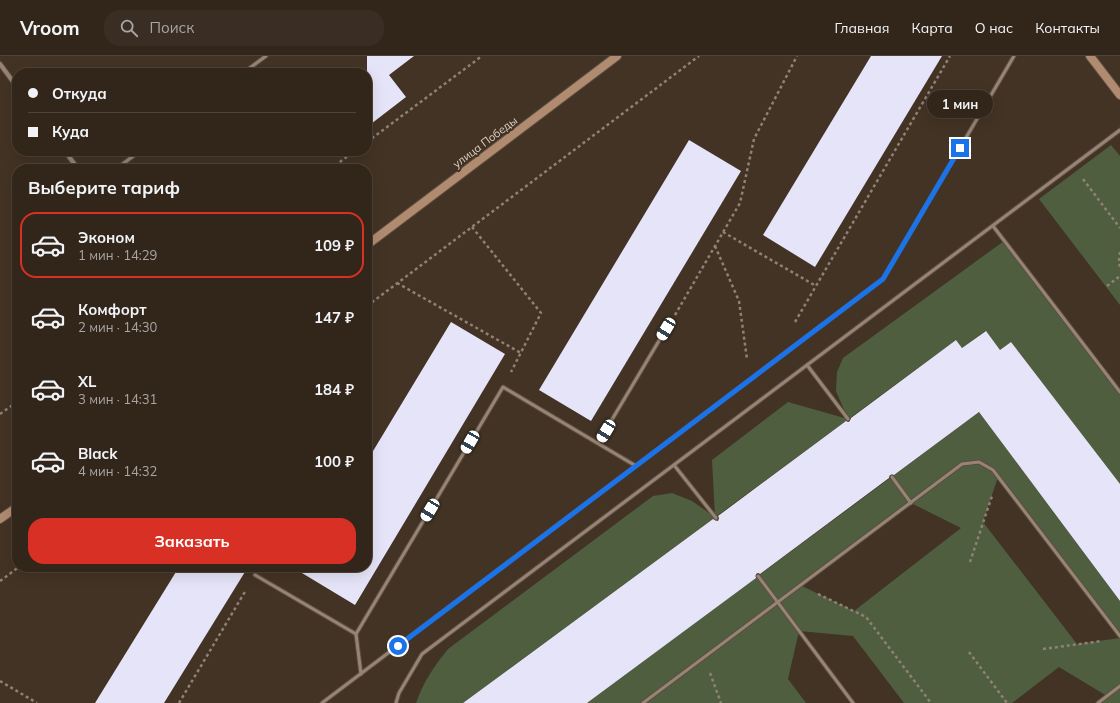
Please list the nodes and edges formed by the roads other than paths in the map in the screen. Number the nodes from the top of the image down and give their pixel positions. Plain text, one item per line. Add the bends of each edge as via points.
1 (266, 56) edge
2 (617, 56) edge
3 (1014, 56) edge
4 (1090, 56) edge
5 (0, 64) edge
6 (250, 68) edge
7 (12, 80) edge
8 (1120, 95) edge
9 (1120, 130) edge
10 (133, 156) edge
11 (123, 164) edge
12 (992, 226) junction
13 (372, 241) edge
14 (666, 329) road end
15 (807, 365) junction
16 (1120, 392) edge
17 (848, 419) dead end
18 (598, 443) junction
19 (674, 465) junction
20 (636, 466) junction
21 (892, 477) dead end
22 (911, 503) junction
23 (12, 511) edge
24 (716, 518) dead end
25 (0, 520) edge
26 (254, 576) road end
27 (758, 576) dead end
28 (778, 603) junction
29 (356, 634) junction
30 (1120, 636) edge
31 (361, 674) junction
32 (1120, 686) edge
33 (322, 703) edge
34 (396, 703) edge
35 (643, 703) edge
36 (852, 703) edge
37 (1098, 703) edge

1 - 6 lane
2 - 13 main road, улица Победы
3 - 20 lane via 883,279
4 - 8 main road
5 - 7 street
9 - 12 lane
10 - 11 lane
12 - 15 lane
12 - 16 lane
14 - 18 lane
15 - 17 lane
15 - 19 lane
18 - 20 lane
18 - 29 lane via 503,387
19 - 24 lane
19 - 34 lane via 422,654 399,693
20 - 31 lane
21 - 22 lane
22 - 28 lane
22 - 30 lane via 962,464 980,462 993,470
23 - 25 main road
26 - 29 lane
27 - 28 lane
28 - 35 lane
28 - 36 lane
29 - 31 lane
31 - 33 lane
32 - 37 lane

